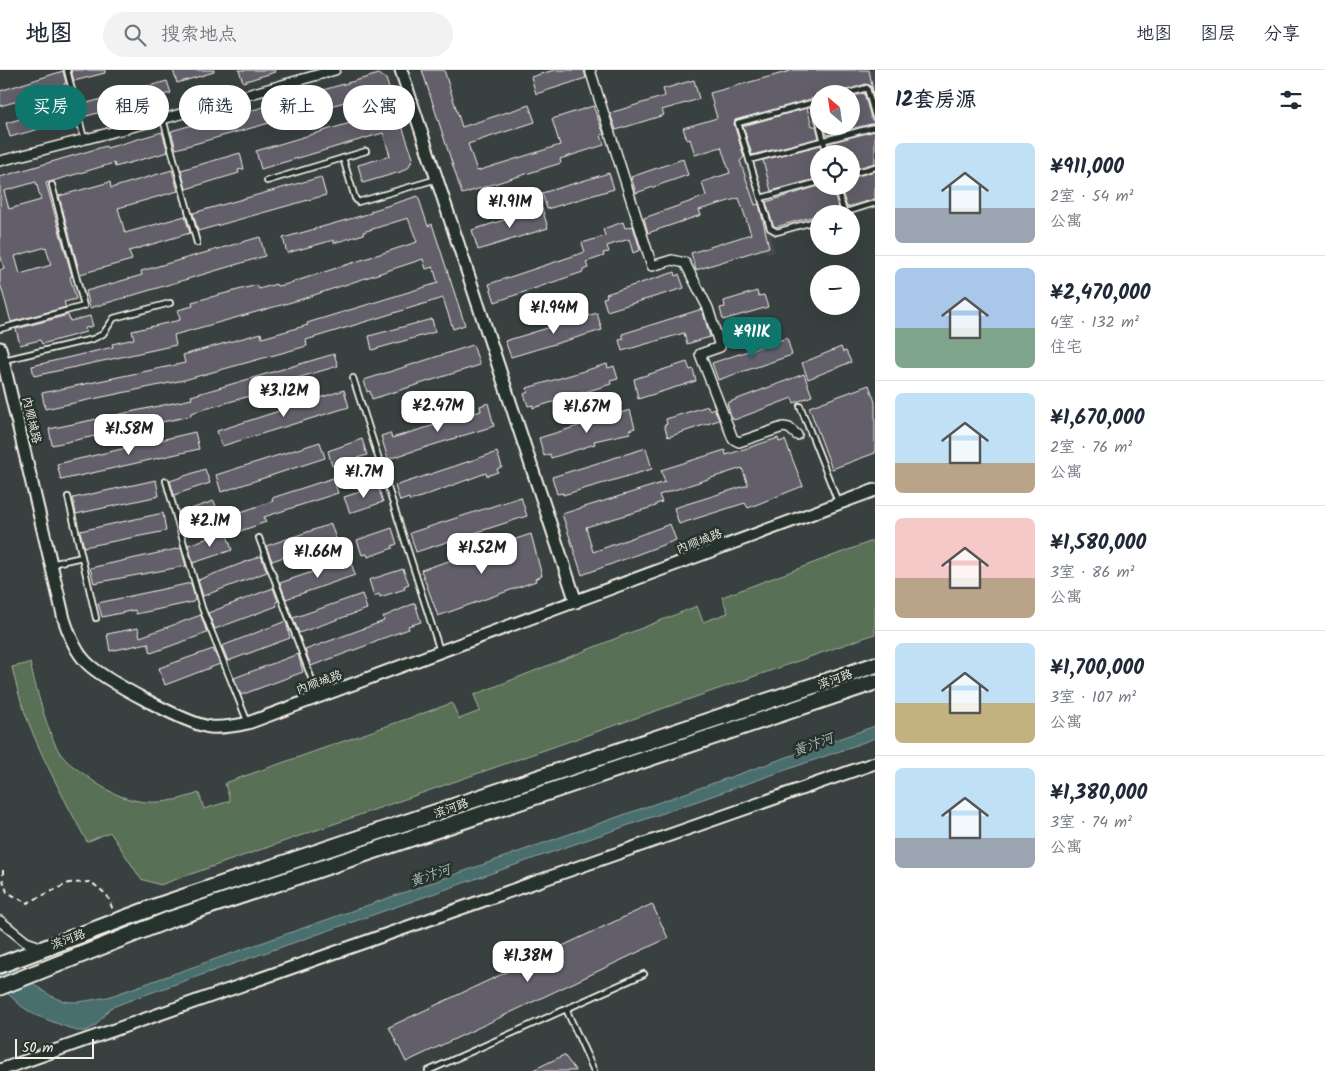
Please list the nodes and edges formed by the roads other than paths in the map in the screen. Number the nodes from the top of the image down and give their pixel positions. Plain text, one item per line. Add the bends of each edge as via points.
1 (67, 70) edge
2 (335, 70) edge
3 (401, 70) edge
4 (590, 70) edge
5 (860, 90) edge
6 (810, 103) edge
7 (169, 117) edge
8 (875, 117) edge
9 (875, 127) edge
10 (117, 130) edge
11 (166, 130) edge
12 (823, 135) edge
13 (84, 138) junction
14 (824, 140) junction
15 (825, 145) edge
16 (366, 151) dead end
17 (342, 158) junction
18 (750, 160) junction
19 (0, 161) edge
20 (875, 168) edge
21 (860, 172) edge
22 (437, 179) junction
23 (267, 181) dead end
24 (810, 184) edge
25 (52, 185) dead end
26 (761, 198) junction
27 (875, 203) edge
28 (860, 208) edge
29 (810, 222) edge
30 (197, 243) dead end
31 (170, 303) dead end
32 (0, 330) edge
33 (0, 348) edge
34 (4, 360) junction
35 (353, 378) dead end
36 (800, 406) dead end
37 (797, 435) dead end
38 (166, 481) dead end
39 (875, 490) edge
40 (68, 497) dead end
41 (838, 503) junction
42 (259, 538) dead end
43 (82, 557) junction
44 (51, 564) junction
45 (576, 602) junction
46 (96, 618) dead end
47 (440, 652) junction
48 (875, 665) edge
49 (875, 682) edge
50 (318, 696) junction
51 (248, 723) junction
52 (875, 763) edge
53 (0, 921) edge
54 (43, 948) junction
55 (0, 965) edge
56 (644, 974) dead end
57 (0, 986) edge
58 (566, 1009) junction
59 (0, 1070) edge
60 (428, 1071) edge
61 (594, 1071) edge

1 - 13 lane
2 - 7 street
3 - 22 street
4 - 37 street via 652,266 672,260 685,263 708,308 720,347 700,354 733,439 738,442 782,428 788,428
5 - 8 lane via 867,88
6 - 18 lane via 738,123
9 - 14 lane
10 - 13 street
11 - 30 lane
12 - 14 lane
13 - 19 street
14 - 15 lane
14 - 18 lane
16 - 17 lane
17 - 22 lane via 358,202
17 - 23 lane
18 - 26 lane
20 - 21 lane
22 - 45 street
24 - 26 lane
25 - 32 lane via 84,306
26 - 29 lane via 770,228 775,232
27 - 28 lane
31 - 34 lane via 114,318 103,334 93,339
33 - 34 street, 内顺城路
34 - 44 street, 内顺城路
35 - 47 lane
36 - 41 lane
38 - 51 lane via 202,608
39 - 41 street, 内顺城路
40 - 43 lane
41 - 45 street, 内顺城路
42 - 50 lane
43 - 44 lane
43 - 46 lane
44 - 51 street, 内顺城路 via 69,633 86,663 111,680 194,723 220,727
45 - 47 street, 内顺城路
47 - 50 street, 内顺城路
48 - 54 main road, 滨河路
49 - 57 main road, 滨河路 via 170,920
50 - 51 street, 内顺城路
52 - 59 street
53 - 54 street via 26,942
54 - 55 main road, 滨河路
56 - 58 lane
58 - 60 lane
58 - 61 lane

